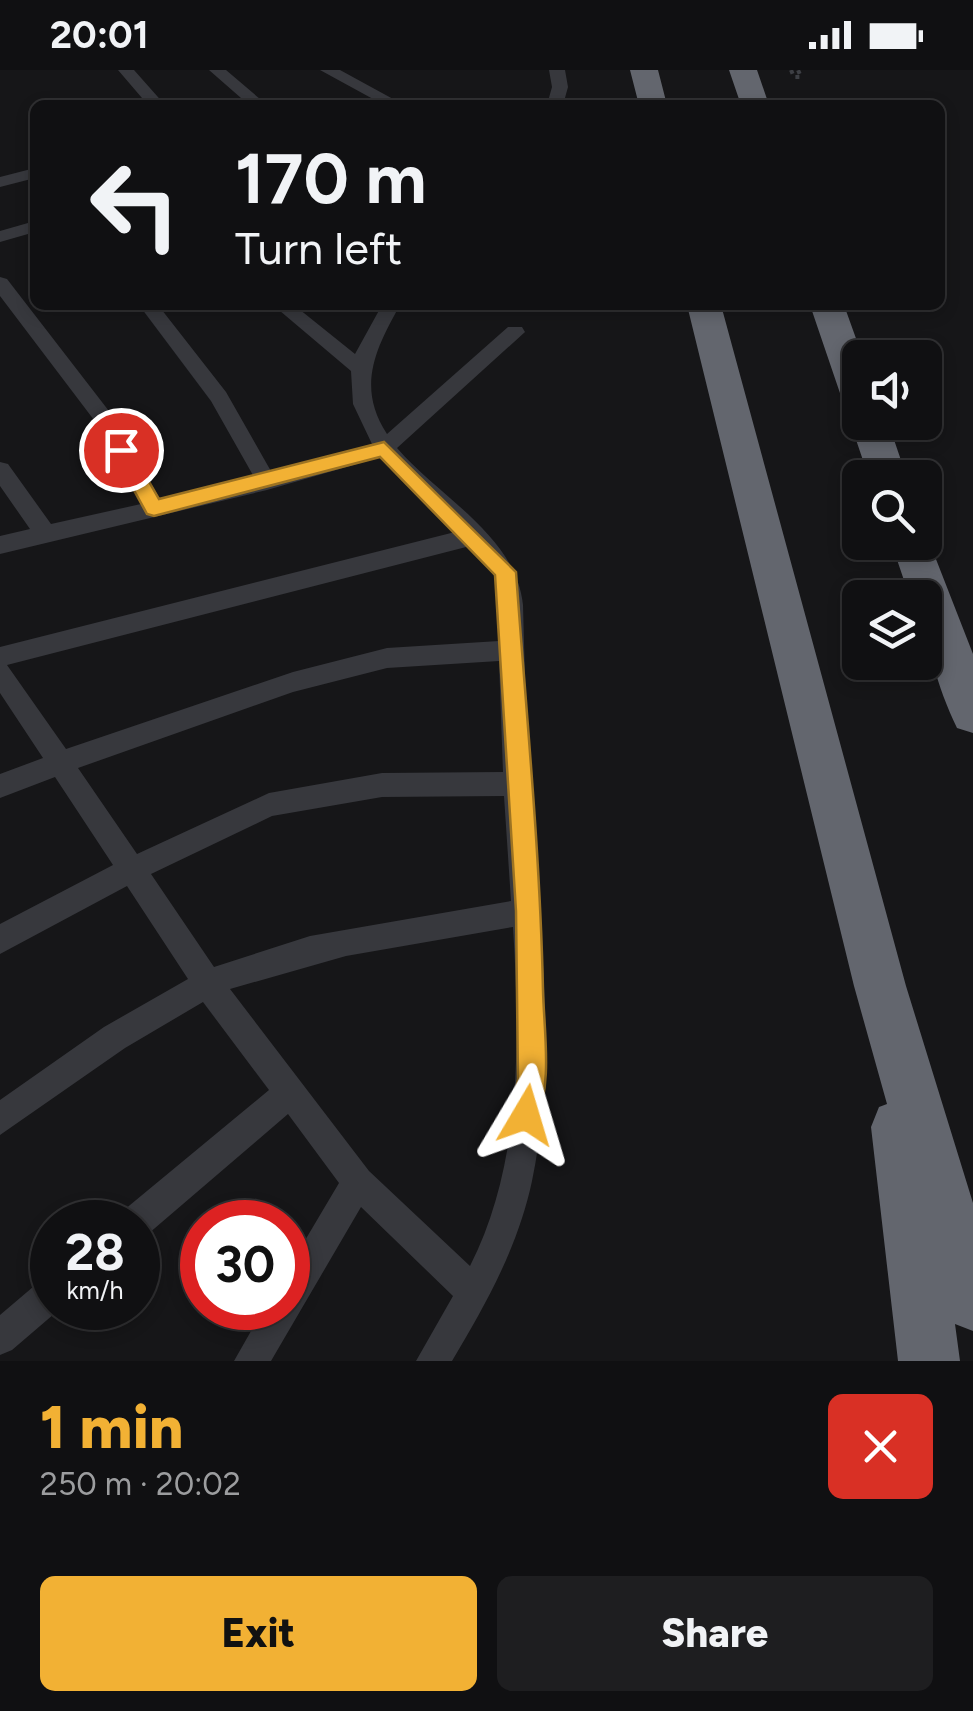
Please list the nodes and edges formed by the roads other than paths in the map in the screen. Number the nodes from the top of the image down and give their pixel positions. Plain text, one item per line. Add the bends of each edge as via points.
1 (126, 70) edge
2 (217, 70) edge
3 (328, 70) edge
4 (557, 70) edge
5 (644, 70) edge
6 (743, 70) edge
7 (153, 100) edge
8 (253, 100) edge
9 (388, 100) edge
10 (557, 100) edge
11 (652, 100) edge
12 (753, 100) edge
13 (30, 174) edge
14 (0, 182) edge
15 (30, 227) edge
16 (0, 236) edge
17 (0, 283) edge
18 (152, 310) edge
19 (288, 310) edge
20 (388, 310) edge
21 (705, 310) edge
22 (828, 310) edge
23 (515, 332) dead end
24 (842, 349) edge
25 (361, 369) junction
26 (384, 449) junction
27 (0, 470) edge
28 (267, 482) junction
29 (154, 508) junction
30 (46, 534) junction
31 (474, 536) junction
32 (0, 546) edge
33 (918, 560) edge
34 (510, 650) junction
35 (0, 656) edge
36 (0, 673) edge
37 (973, 714) edge
38 (62, 761) junction
39 (516, 784) junction
40 (0, 786) edge
41 (133, 872) junction
42 (529, 911) junction
43 (0, 940) edge
44 (208, 984) junction
45 (880, 986) junction
46 (290, 1092) junction
47 (0, 1119) edge
48 (358, 1182) junction
49 (160, 1202) edge
50 (310, 1263) edge
51 (474, 1293) junction
52 (973, 1300) edge
53 (30, 1312) edge
54 (270, 1330) edge
55 (0, 1338) edge
56 (251, 1361) edge
57 (433, 1361) edge
58 (929, 1361) edge

1 - 7 street
2 - 8 street
3 - 9 street
4 - 10 street
5 - 11 highway
6 - 12 highway
13 - 14 street
15 - 16 street
17 - 29 street via 105,420
18 - 28 street via 218,398
19 - 25 street
20 - 25 street
21 - 45 highway
22 - 24 highway
23 - 26 street
25 - 26 street via 364,400
26 - 28 street
26 - 31 street
27 - 30 street
28 - 29 street
29 - 30 street
30 - 32 street
31 - 34 street via 505,572
31 - 35 street
33 - 37 highway
34 - 38 street via 387,658
34 - 39 street
36 - 38 street
38 - 40 street
38 - 41 street
39 - 41 street via 382,785 269,805
39 - 42 street
41 - 43 street
41 - 44 street
42 - 44 street via 299,952
42 - 51 street via 532,1079 514,1187
44 - 46 street
44 - 47 street
45 - 52 highway
45 - 58 highway
46 - 48 street
46 - 49 street
48 - 50 street
48 - 51 street
51 - 57 street
53 - 55 street
54 - 56 street

